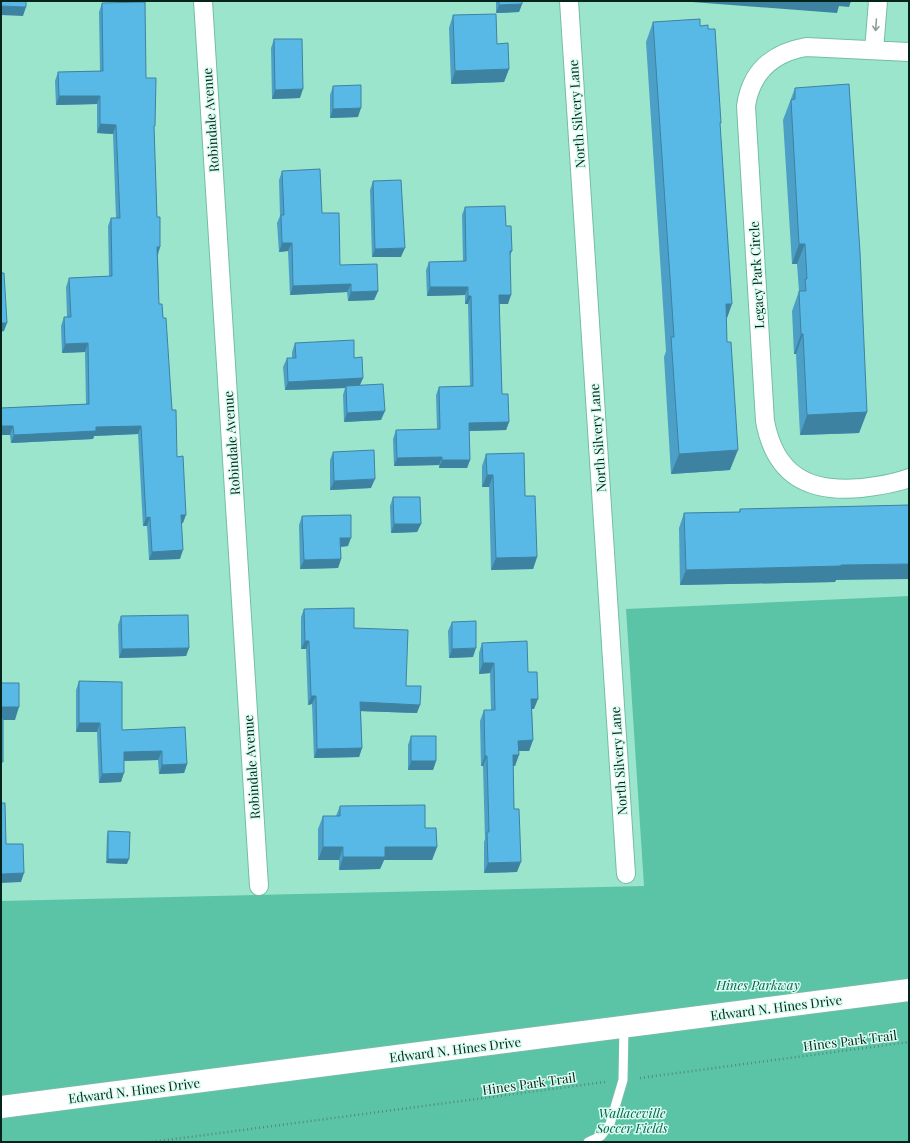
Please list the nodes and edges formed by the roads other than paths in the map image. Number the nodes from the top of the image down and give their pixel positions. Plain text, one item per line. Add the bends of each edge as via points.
1 (203, 1) edge
2 (569, 1) edge
3 (878, 1) edge
4 (874, 50) junction
5 (909, 52) edge
6 (909, 478) edge
7 (626, 874) dead end
8 (259, 886) dead end
9 (909, 990) edge
10 (624, 1027) junction
11 (1, 1107) edge
12 (588, 1142) edge

1 - 8 street, Robindale Avenue
2 - 7 street, North Silvery Lane
3 -> 4 street
4 - 5 street, Legacy Park Circle
4 - 6 street, Legacy Park Circle via 806,47 791,49 762,69 748,96 746,106 765,421 772,447 780,461 804,481 838,489 878,486
9 - 10 street, Edward N. Hines Drive
10 - 11 street, Edward N. Hines Drive
10 - 12 lane via 623,1080 610,1124 601,1136

